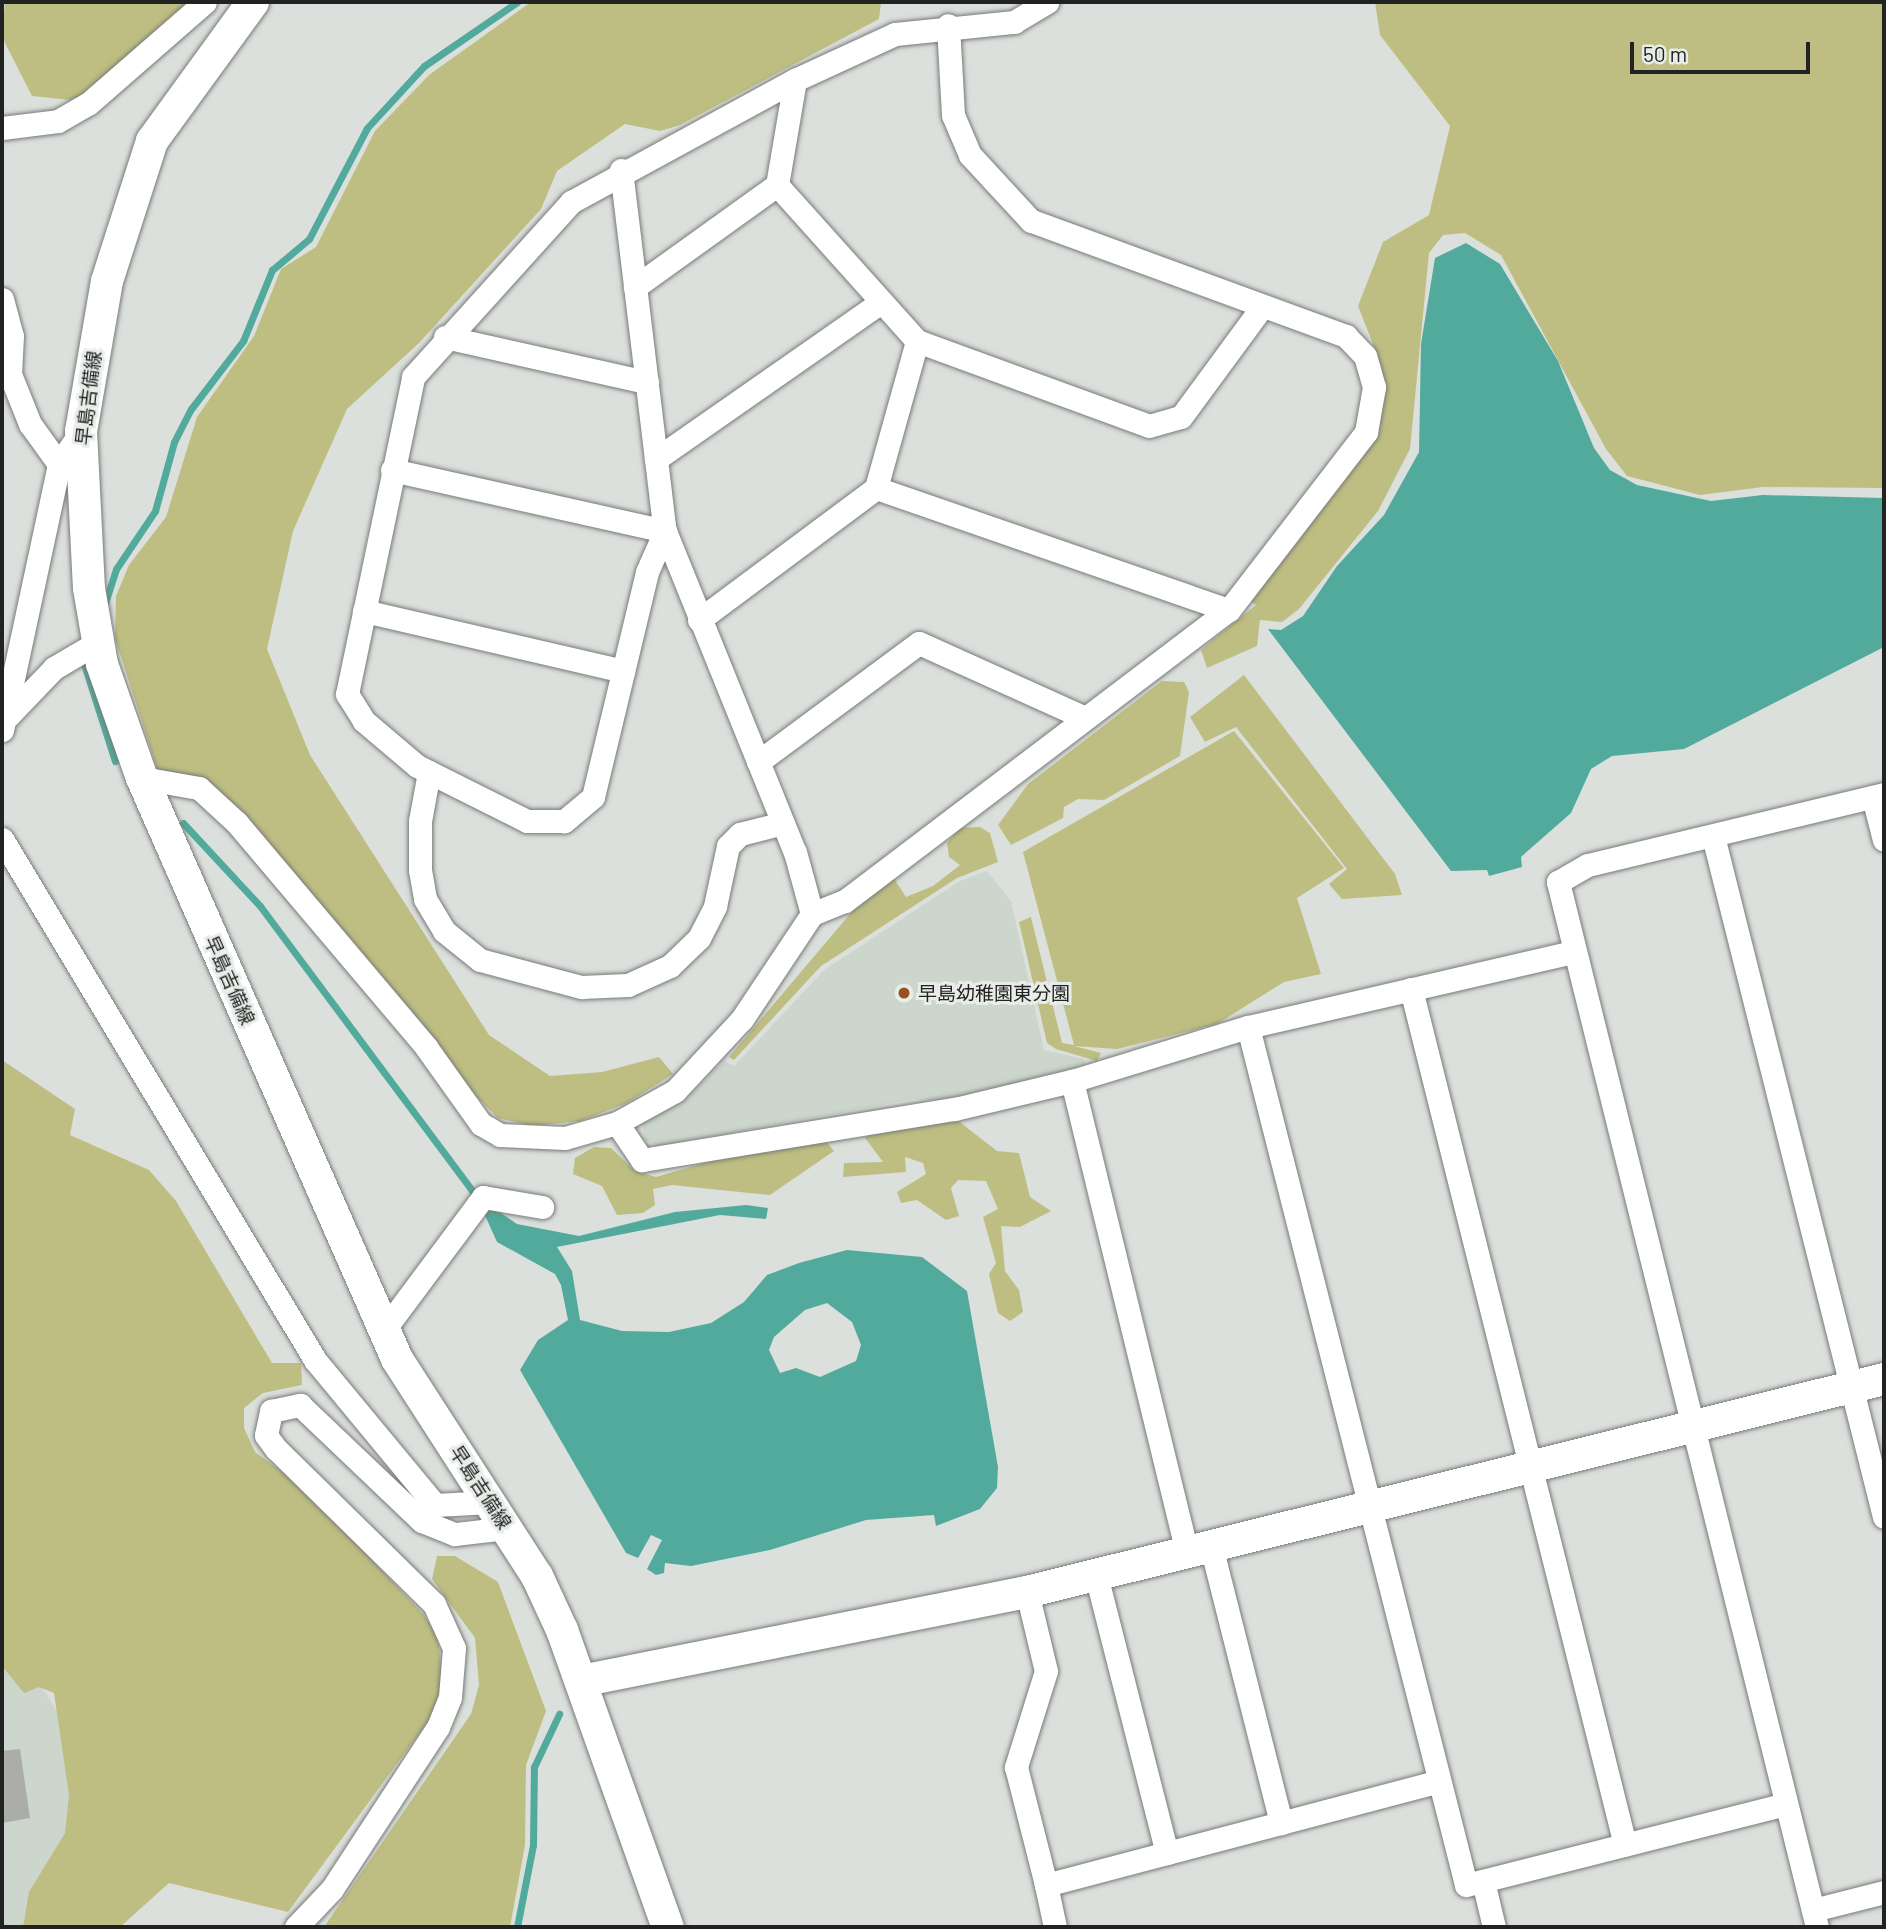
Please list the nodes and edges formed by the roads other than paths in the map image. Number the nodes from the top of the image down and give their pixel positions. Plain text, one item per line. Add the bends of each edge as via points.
1 (205, 2) edge
2 (253, 2) edge
3 (1046, 2) edge
4 (948, 25) junction
5 (794, 80) junction
6 (2, 128) edge
7 (621, 170) junction
8 (777, 185) junction
9 (635, 287) junction
10 (2, 299) edge
11 (881, 302) junction
12 (1261, 308) junction
13 (445, 337) junction
14 (917, 341) junction
15 (647, 382) junction
16 (81, 430) junction
17 (656, 459) junction
18 (58, 464) junction
19 (392, 470) junction
20 (876, 488) junction
21 (665, 531) junction
22 (1229, 610) junction
23 (364, 611) junction
24 (699, 620) junction
25 (98, 642) junction
26 (623, 671) junction
27 (1083, 717) junction
28 (3, 725) edge
29 (758, 762) junction
30 (429, 772) junction
31 (142, 778) junction
32 (1879, 796) edge
33 (783, 823) junction
34 (1713, 836) junction
35 (2, 839) edge
36 (1884, 840) edge
37 (812, 914) junction
38 (1573, 952) junction
39 (1411, 989) junction
40 (1248, 1027) junction
41 (1072, 1081) junction
42 (617, 1123) junction
43 (542, 1207) dead end
44 (384, 1330) junction
45 (1884, 1379) edge
46 (1851, 1387) junction
47 (1690, 1424) junction
48 (1528, 1466) junction
49 (1371, 1508) junction
50 (499, 1515) junction
51 (1884, 1517) edge
52 (1199, 1550) junction
53 (1096, 1575) junction
54 (1027, 1592) junction
55 (581, 1681) junction
56 (1436, 1782) junction
57 (1783, 1805) junction
58 (1281, 1823) junction
59 (1625, 1845) junction
60 (1167, 1853) junction
61 (1483, 1881) junction
62 (1046, 1885) junction
63 (1884, 1892) edge
64 (1815, 1918) edge
65 (296, 1927) edge
66 (668, 1927) edge
67 (1055, 1927) edge
68 (1494, 1927) edge

1 - 6 street via 88,104 58,121
2 - 16 main road, 早島吉備線 via 170,111 136,174 107,281
3 - 4 street via 1014,22
4 - 5 street via 895,34
4 - 12 street via 953,115 970,155 998,192 1031,221
5 - 7 street
5 - 8 street
7 - 9 street
7 - 13 street via 571,202
8 - 9 street
8 - 11 street
9 - 15 street
10 - 18 street via 12,336 10,374 30,424
11 - 14 street
11 - 17 street
12 - 14 street via 1181,417 1157,425
12 - 22 street via 1346,336 1365,356 1374,410 1366,432
13 - 15 street
13 - 19 street via 413,377
14 - 20 street
15 - 17 street
16 - 18 street
16 - 25 main road, 早島吉備線
17 - 21 street
18 - 28 street
19 - 21 street
19 - 23 street
20 - 22 street
20 - 24 street
21 - 24 street
21 - 26 street via 647,572
22 - 27 street
23 - 26 street
23 - 30 street via 347,694 364,721
24 - 29 street
25 - 28 street via 45,676
25 - 31 main road, 早島吉備線
26 - 30 street via 593,797 564,821 527,821
27 - 29 street via 919,643
27 - 37 street via 845,901
29 - 33 street
30 - 33 street via 420,821 421,870 425,899 443,931 480,960 582,987 628,985 670,966 699,938 715,906 728,846 740,834
31 - 42 street via 200,788 237,823 426,1047 481,1124 500,1135 534,1140
31 - 44 main road, 早島吉備線
32 - 34 street
32 - 36 street
33 - 37 street
34 - 38 street via 1588,865 1558,882
34 - 46 street
35 - 50 street via 315,1360 435,1505
37 - 42 street via 706,1065 675,1091
38 - 39 street
38 - 47 street
39 - 40 street
39 - 48 street
40 - 41 street
40 - 49 street
41 - 42 street via 955,1109 642,1160
41 - 52 street
43 - 44 street via 478,1202
44 - 50 main road, 早島吉備線
45 - 46 main road
46 - 47 main road
46 - 51 street
47 - 48 main road
47 - 57 street
48 - 49 main road
48 - 59 street
49 - 52 main road
49 - 56 street
50 - 55 main road, 早島吉備線 via 537,1576
50 - 65 street via 455,1534 422,1521 300,1405 271,1410 266,1435 276,1449 434,1604 454,1647 450,1696 438,1727 331,1889
52 - 53 main road
52 - 58 street
53 - 54 main road
53 - 60 street
54 - 55 main road
54 - 62 street via 1046,1671 1016,1767
55 - 66 main road, 早島吉備線
56 - 58 street
56 - 61 street via 1466,1885
57 - 59 street
57 - 64 street
58 - 60 street
59 - 61 street
60 - 62 street
61 - 68 street
62 - 67 street
63 - 64 street

